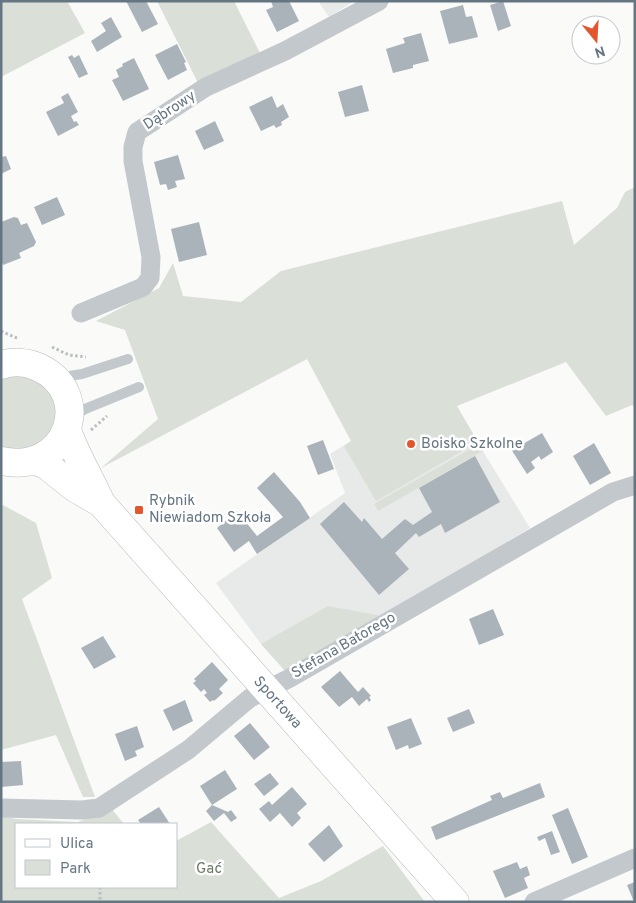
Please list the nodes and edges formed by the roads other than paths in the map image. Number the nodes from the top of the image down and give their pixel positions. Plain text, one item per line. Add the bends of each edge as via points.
1 (379, 1) edge
2 (81, 313) dead end
3 (128, 359) dead end
4 (1, 365) edge
5 (56, 378) junction
6 (139, 387) dead end
7 (75, 429) junction
8 (1, 461) edge
9 (36, 461) junction
10 (635, 484) edge
11 (100, 503) junction
12 (266, 690) junction
13 (1, 808) edge
14 (635, 858) edge
15 (455, 902) edge
16 (534, 902) edge

1 - 2 street, Dąbrowy via 285,51 206,87 137,132 134,161 151,257 150,278 143,287
3 - 5 lane via 82,374
4 - 5 main road via 33,364
5 - 7 main road, Sportowa via 64,391
6 - 7 lane via 85,410
7 - 9 main road via 49,454
7 - 11 main road, Sportowa via 74,450
8 - 9 main road via 13,464
9 - 11 main road, Sportowa
10 - 12 street, Stefana Batorego via 613,492
11 - 12 main road, Sportowa
12 - 13 street, Stefana Batorego via 250,698 188,750 99,808
12 - 15 main road, Sportowa
14 - 16 street

